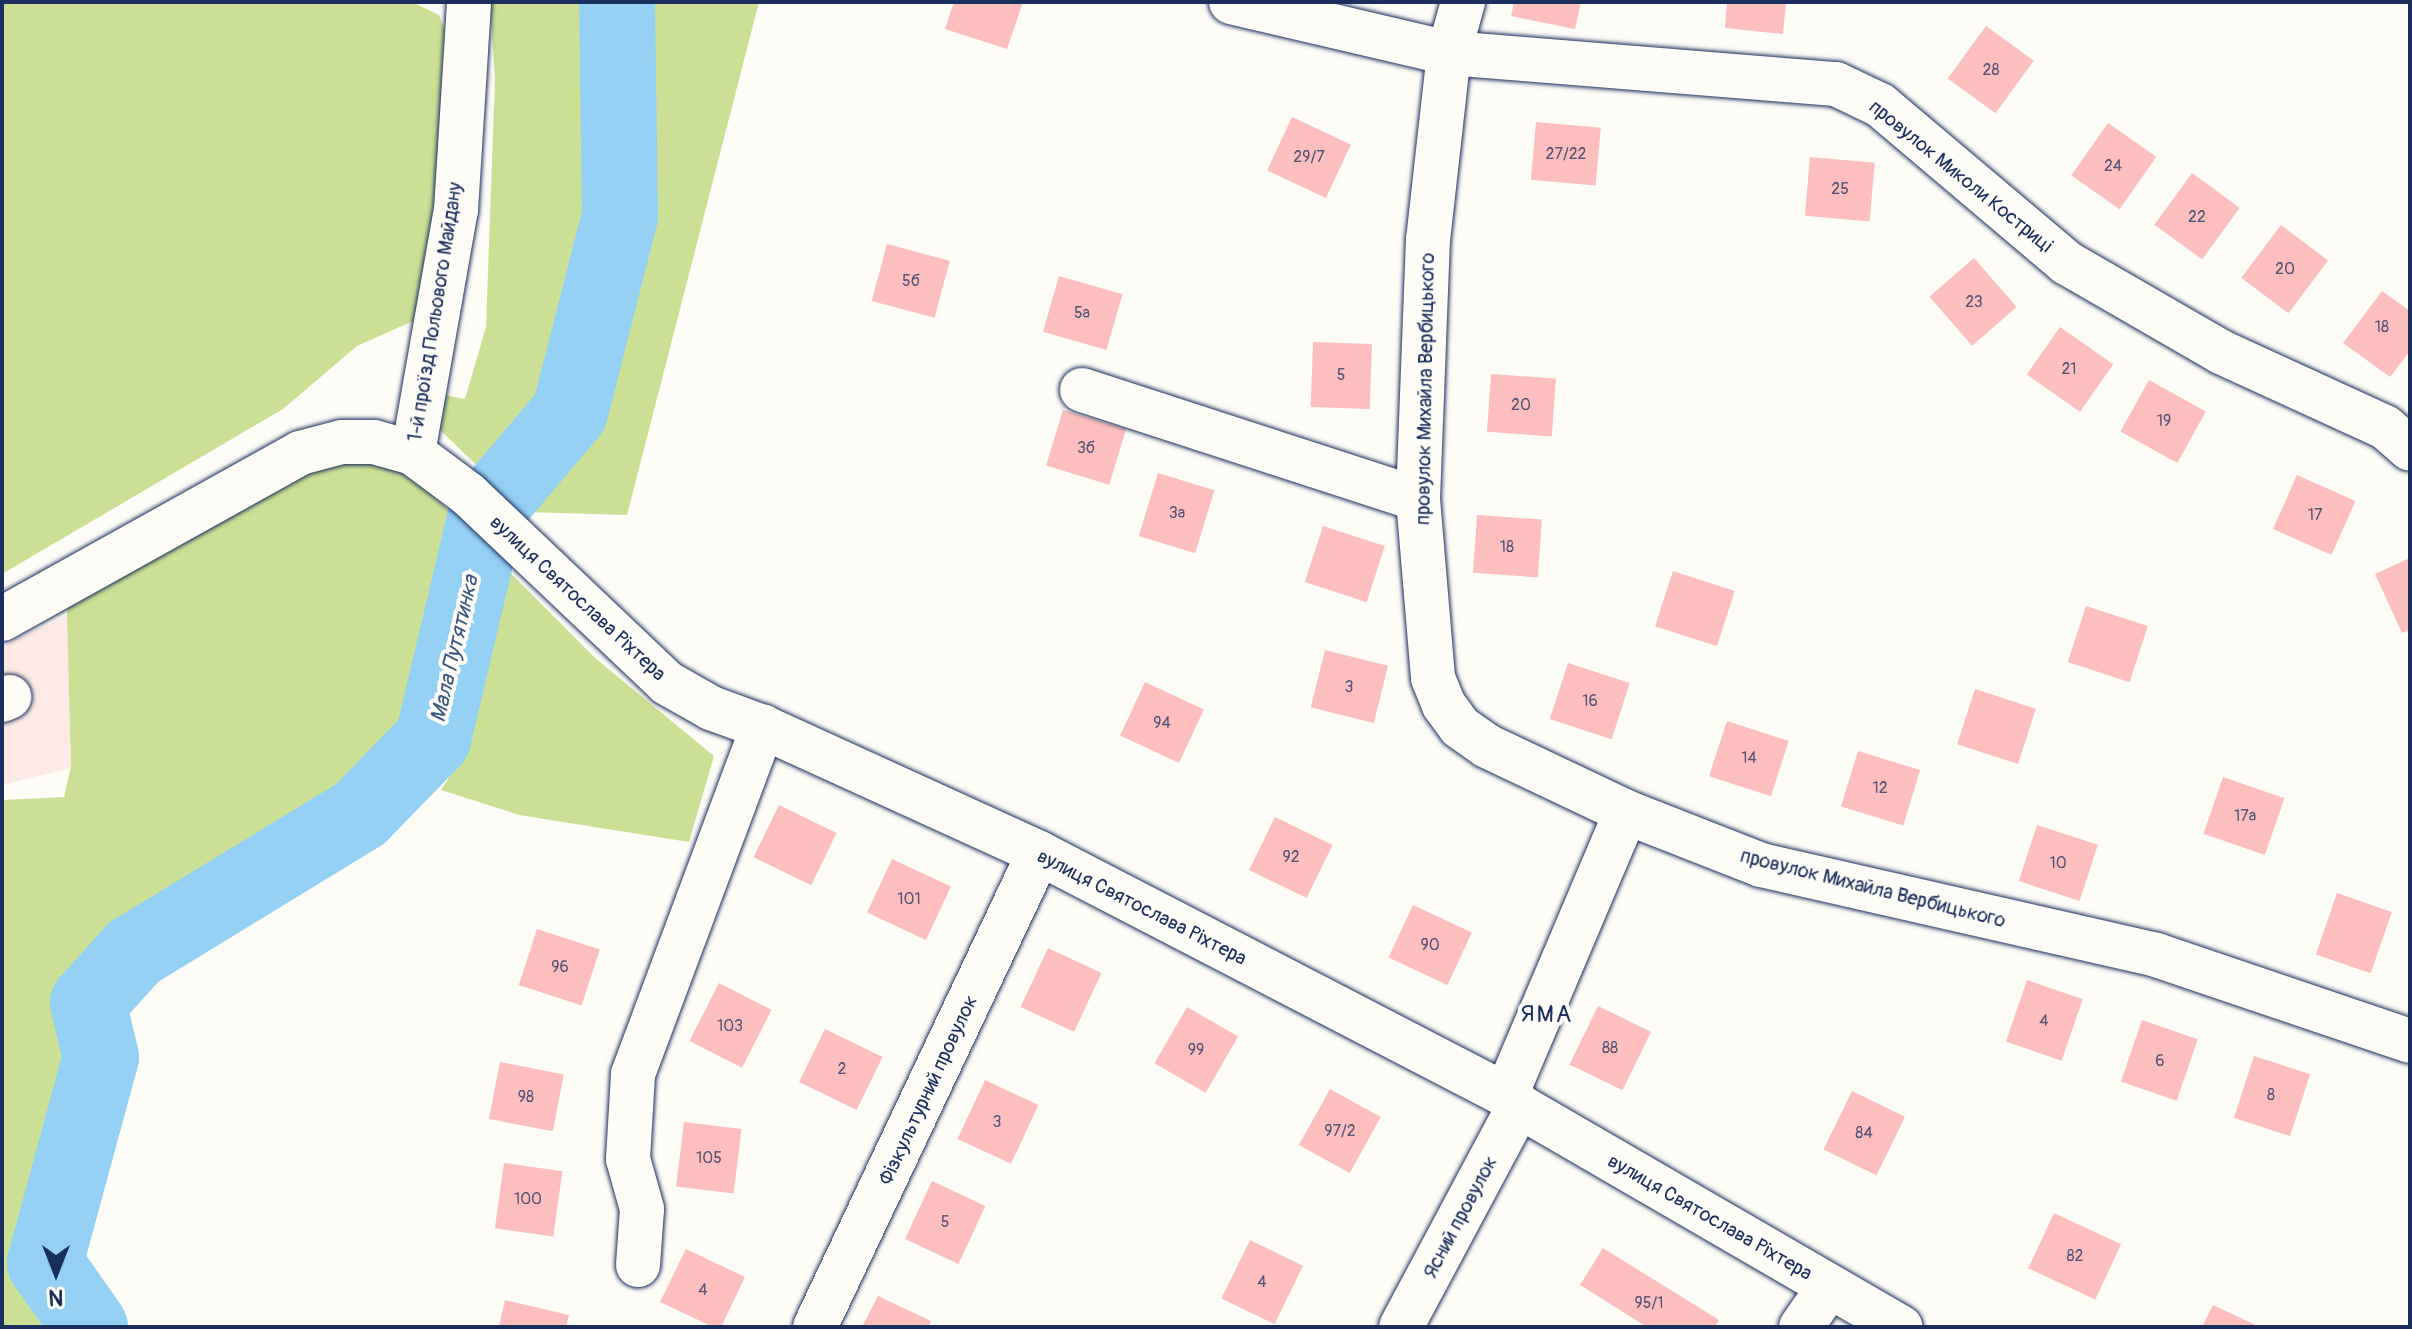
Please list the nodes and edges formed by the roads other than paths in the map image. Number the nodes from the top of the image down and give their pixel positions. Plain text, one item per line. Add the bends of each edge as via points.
1 (469, 2) edge
2 (1231, 2) edge
3 (1463, 2) edge
4 (1449, 53) junction
5 (1082, 390) dead end
6 (2410, 449) edge
7 (413, 453) junction
8 (1418, 499) junction
9 (2, 619) edge
10 (763, 727) junction
11 (1626, 812) junction
12 (1039, 853) junction
13 (2410, 1041) edge
14 (1512, 1100) junction
15 (638, 1265) dead end
16 (1829, 1287) junction
17 (815, 1327) edge
18 (1401, 1327) edge
19 (1801, 1327) edge
20 (1901, 1327) edge

1 - 7 street, 1-й проїзд Польового Майдану via 456,210
2 - 4 street, провулок Миколи Костриці
3 - 4 street, провулок Михайла Вербицького
4 - 6 street, провулок Миколи Костриці via 1836,84 1880,105 2067,263 2221,352 2385,427
4 - 8 street, провулок Михайла Вербицького via 1428,239
5 - 8 street
7 - 9 street, 1-й проїзд Польового Майдану via 374,442 342,442 300,453
7 - 10 street, вулиця Святослава Ріхтера via 492,517 667,683 711,708
8 - 11 street, провулок Михайла Вербицького via 1433,678 1444,705 1460,727 1487,746
10 - 12 street, вулиця Святослава Ріхтера
10 - 15 street via 633,1074 628,1159 642,1209
11 - 13 street, провулок Михайла Вербицького via 1761,865 2156,955
11 - 14 street, Ясний провулок
12 - 14 street, вулиця Святослава Ріхтера
12 - 17 street, Фізкультурний провулок
14 - 16 street, вулиця Святослава Ріхтера
14 - 18 street, Ясний провулок
16 - 19 street
16 - 20 street, вулиця Святослава Ріхтера

